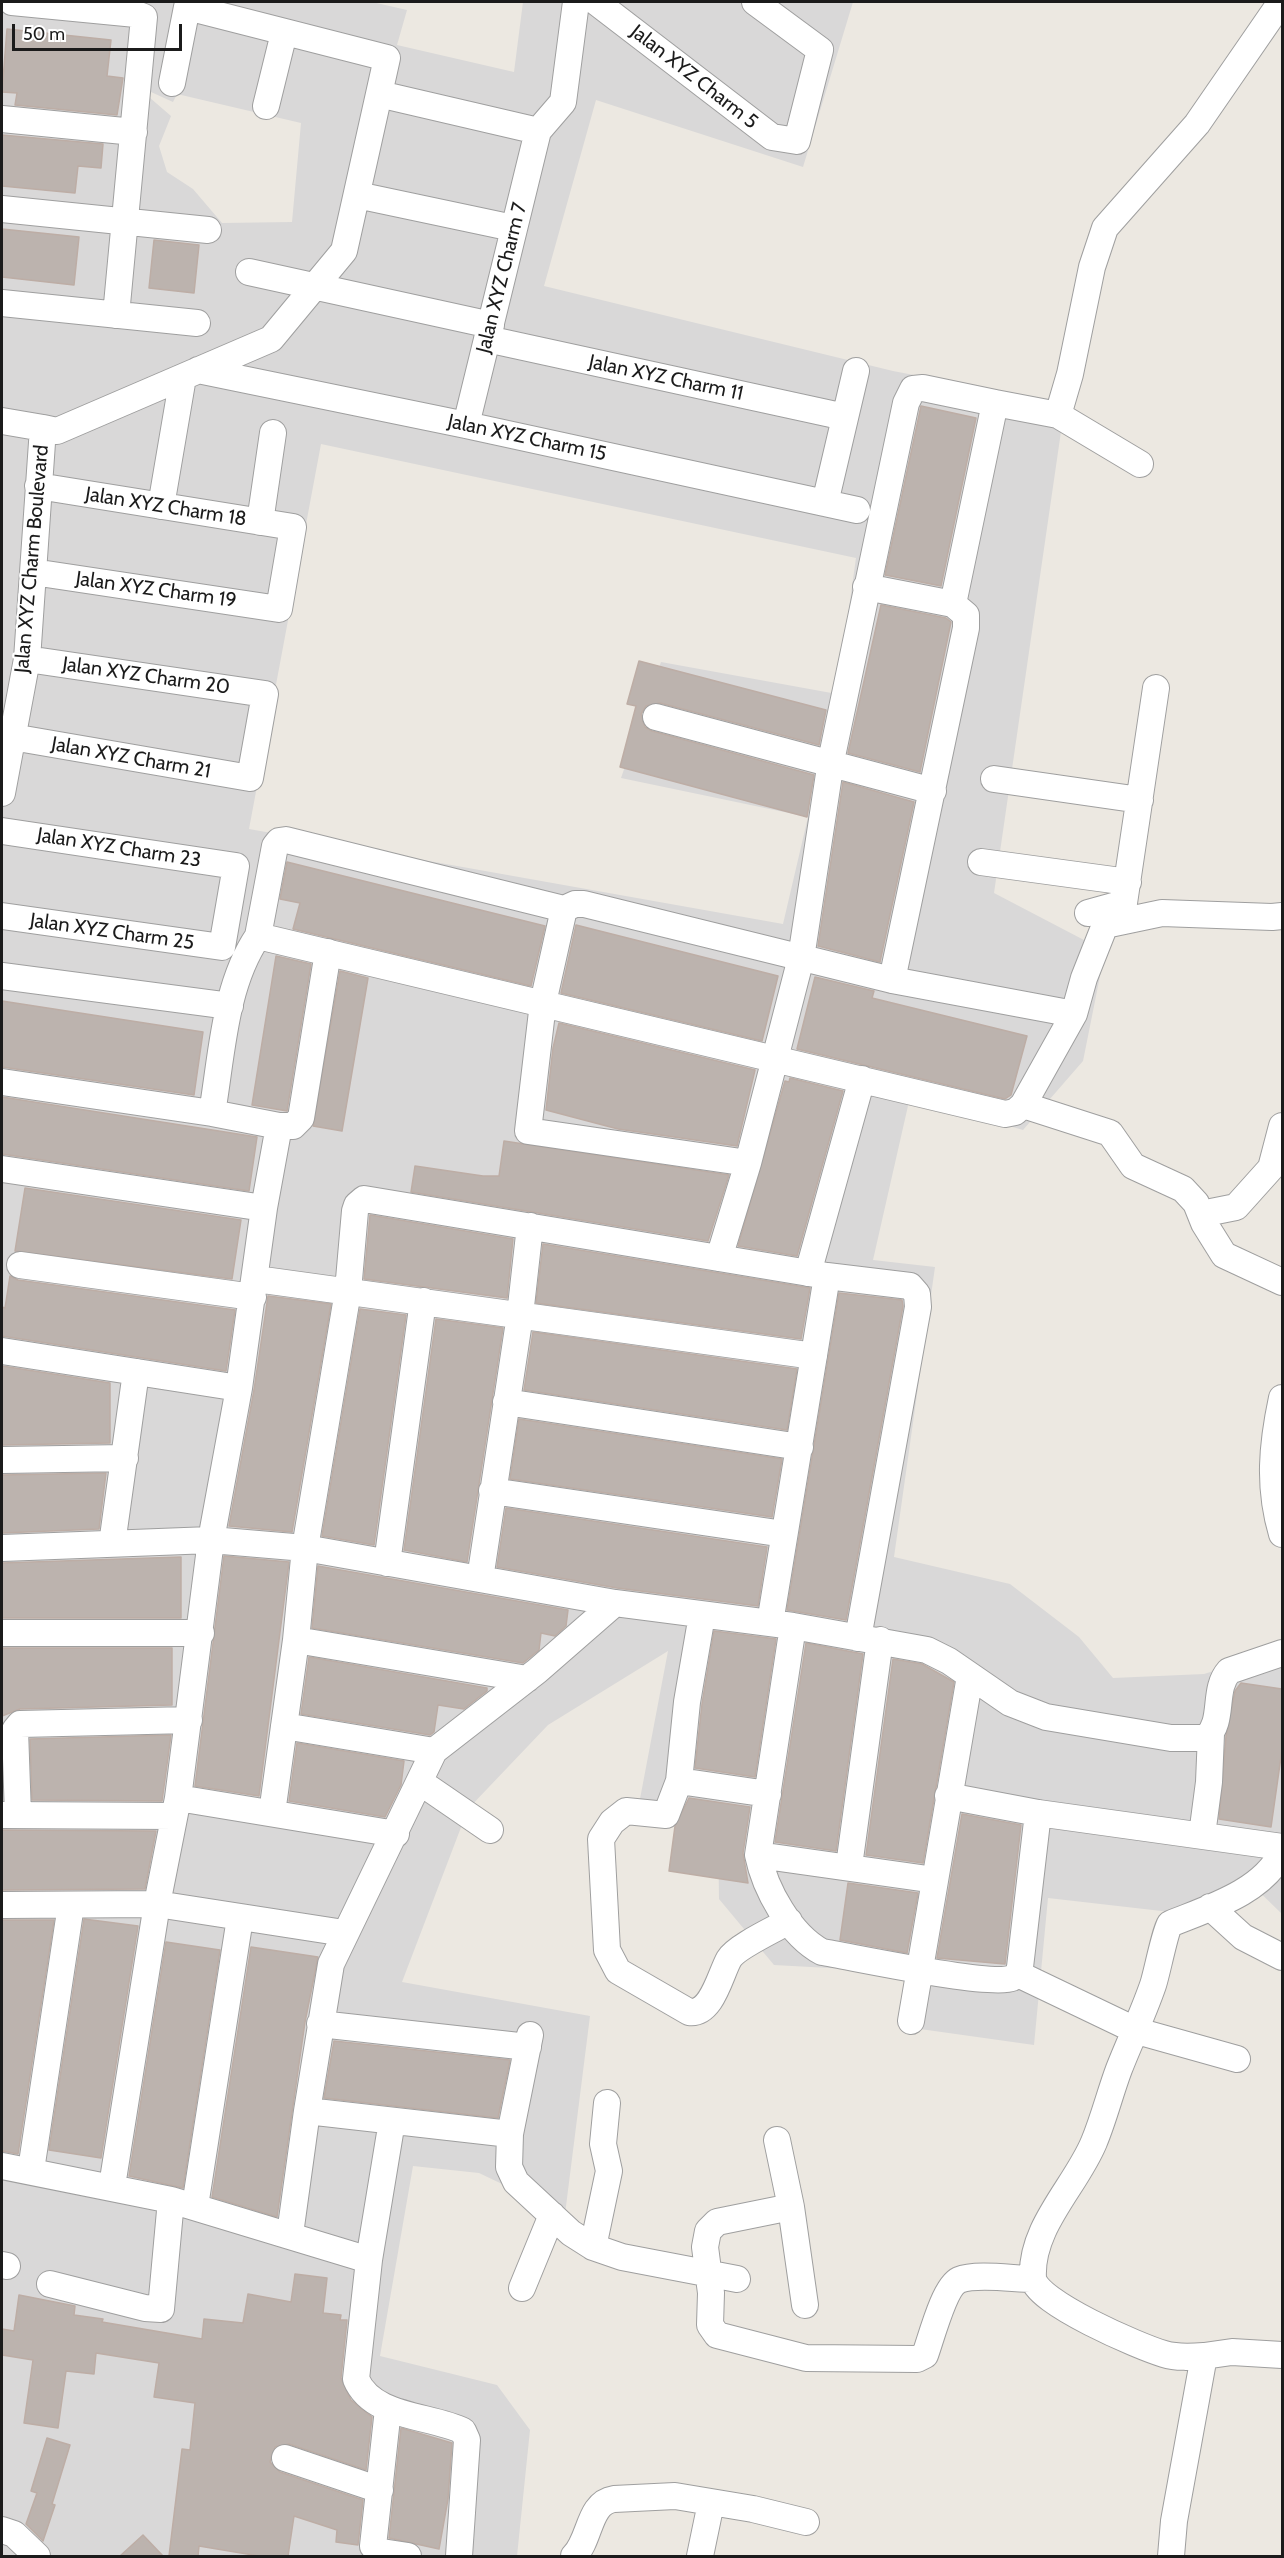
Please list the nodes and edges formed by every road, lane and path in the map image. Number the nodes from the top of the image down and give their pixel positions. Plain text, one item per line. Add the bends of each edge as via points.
1 (12, 2) edge
2 (576, 2) edge
3 (596, 2) edge
4 (755, 2) edge
5 (1282, 5) edge
6 (284, 33) junction
7 (172, 83) dead end
8 (379, 94) junction
9 (266, 106) dead end
10 (2, 118) edge
11 (538, 131) junction
12 (134, 132) junction
13 (357, 195) junction
14 (2, 209) edge
15 (125, 221) junction
16 (513, 228) junction
17 (208, 230) dead end
18 (249, 272) dead end
19 (315, 287) junction
20 (2, 303) edge
21 (116, 315) junction
22 (197, 323) dead end
23 (489, 332) junction
24 (856, 371) dead end
25 (190, 374) junction
26 (995, 403) junction
27 (1058, 415) junction
28 (845, 417) junction
29 (2, 421) edge
30 (466, 425) junction
31 (43, 428) junction
32 (273, 433) dead end
33 (1140, 464) dead end
34 (38, 486) junction
35 (825, 503) junction
36 (161, 506) junction
37 (857, 510) dead end
38 (260, 522) junction
39 (33, 572) junction
40 (866, 587) junction
41 (953, 604) junction
42 (279, 609) joint
43 (27, 659) junction
44 (1156, 688) dead end
45 (656, 717) dead end
46 (12, 737) junction
47 (831, 761) junction
48 (250, 778) joint
49 (994, 779) dead end
50 (933, 791) junction
51 (2, 793) edge
52 (1140, 800) junction
53 (2, 831) edge
54 (981, 862) dead end
55 (1094, 878) junction
56 (1128, 882) junction
57 (564, 909) junction
58 (1088, 913) junction
59 (2, 916) edge
60 (1282, 916) edge
61 (258, 936) junction
62 (222, 947) joint
63 (328, 952) junction
64 (801, 958) junction
65 (2, 976) edge
66 (1084, 978) junction
67 (892, 980) junction
68 (543, 1003) junction
69 (230, 1006) junction
70 (1074, 1014) junction
71 (776, 1058) junction
72 (862, 1079) junction
73 (2, 1082) edge
74 (1023, 1105) junction
75 (212, 1113) junction
76 (279, 1126) junction
77 (1282, 1126) edge
78 (748, 1162) junction
79 (2, 1169) edge
80 (264, 1208) junction
81 (1201, 1214) junction
82 (530, 1226) junction
83 (719, 1258) junction
84 (20, 1265) dead end
85 (818, 1274) junction
86 (1282, 1282) edge
87 (254, 1288) junction
88 (348, 1291) junction
89 (423, 1301) junction
90 (520, 1315) junction
91 (2, 1351) edge
92 (814, 1356) junction
93 (60, 1360) junction
94 (2, 1363) edge
95 (136, 1372) junction
96 (239, 1388) junction
97 (1282, 1398) edge
98 (506, 1402) junction
99 (800, 1447) junction
100 (125, 1458) junction
101 (2, 1460) edge
102 (492, 1491) junction
103 (784, 1534) junction
104 (1282, 1534) edge
105 (211, 1540) junction
106 (112, 1544) junction
107 (2, 1548) edge
108 (305, 1548) junction
109 (387, 1563) junction
110 (480, 1579) junction
111 (615, 1603) junction
112 (702, 1615) junction
113 (782, 1625) junction
114 (2, 1633) edge
115 (201, 1633) junction
116 (869, 1639) junction
117 (296, 1640) junction
118 (1282, 1653) edge
119 (970, 1676) junction
120 (527, 1679) junction
121 (189, 1720) junction
122 (284, 1726) junction
123 (1211, 1734) junction
124 (434, 1751) junction
125 (679, 1780) junction
126 (420, 1782) junction
127 (768, 1794) junction
128 (948, 1796) junction
129 (176, 1807) junction
130 (272, 1813) junction
131 (1038, 1813) junction
132 (10, 1815) edge
133 (490, 1830) dead end
134 (396, 1834) junction
135 (1202, 1835) junction
136 (1282, 1846) edge
137 (1282, 1852) edge
138 (758, 1855) junction
139 (849, 1866) junction
140 (936, 1880) junction
141 (157, 1904) junction
142 (2, 1905) edge
143 (71, 1905) junction
144 (1210, 1907) junction
145 (240, 1918) junction
146 (789, 1921) junction
147 (345, 1933) junction
148 (1282, 1957) edge
149 (921, 1970) junction
150 (1018, 1974) junction
151 (911, 2021) dead end
152 (320, 2024) junction
153 (1137, 2031) junction
154 (1237, 2058) dead end
155 (607, 2103) dead end
156 (307, 2111) junction
157 (392, 2121) junction
158 (510, 2134) junction
159 (777, 2140) dead end
160 (2, 2166) edge
161 (31, 2170) junction
162 (112, 2186) junction
163 (183, 2203) junction
164 (791, 2207) junction
165 (552, 2215) junction
166 (290, 2234) junction
167 (592, 2247) junction
168 (369, 2260) junction
169 (709, 2273) junction
170 (736, 2278) dead end
171 (1033, 2279) junction
172 (50, 2284) dead end
173 (522, 2288) dead end
174 (805, 2305) dead end
175 (1204, 2355) junction
176 (1282, 2355) edge
177 (388, 2409) junction
178 (285, 2458) dead end
179 (380, 2490) junction
180 (711, 2503) junction
181 (806, 2522) dead end
182 (2, 2530) edge
183 (375, 2553) edge
184 (37, 2556) edge
185 (408, 2556) edge
186 (459, 2556) edge
187 (574, 2556) edge
188 (700, 2556) edge
189 (1171, 2556) edge

1 - 12 street via 143,16
2 - 11 street via 563,102
3 - 4 street, Jalan XYZ Charm 5 via 772,137 797,141 820,50
5 - 27 street via 1197,124 1105,228 1092,267 1067,390
6 - 7 street via 187,7
6 - 8 street, Jalan XYZ Charm Boulevard via 387,58
6 - 9 street
8 - 11 street
8 - 13 street, Jalan XYZ Charm Boulevard
10 - 12 street
11 - 16 street, Jalan XYZ Charm 7
12 - 15 street
13 - 16 street
13 - 19 street, Jalan XYZ Charm Boulevard via 344,251
14 - 15 street
15 - 17 street
15 - 21 street
16 - 23 street, Jalan XYZ Charm 7
18 - 19 street, Jalan XYZ Charm 11
19 - 23 street, Jalan XYZ Charm 11
19 - 25 street, Jalan XYZ Charm Boulevard via 271,339
20 - 21 street
21 - 22 street
23 - 28 street, Jalan XYZ Charm 11
23 - 30 street, Jalan XYZ Charm 7
24 - 28 street
25 - 30 street, Jalan XYZ Charm 15
25 - 31 street, Jalan XYZ Charm Boulevard via 57,431
25 - 36 street
26 - 27 street
26 - 40 street via 923,388 913,389 909,394
26 - 41 street
27 - 33 street
28 - 35 street
29 - 31 street
30 - 35 street, Jalan XYZ Charm 15
31 - 34 street, Jalan XYZ Charm Boulevard
32 - 38 street
34 - 36 street, Jalan XYZ Charm 18
34 - 39 street, Jalan XYZ Charm Boulevard
35 - 37 street, Jalan XYZ Charm 15
36 - 38 street, Jalan XYZ Charm 18
38 - 42 street, Jalan XYZ Charm 18 via 293,527
39 - 42 street, Jalan XYZ Charm 19
39 - 43 street, Jalan XYZ Charm Boulevard
40 - 41 street
40 - 47 street
41 - 50 street via 966,615 966,628
43 - 46 street, Jalan XYZ Charm Boulevard
43 - 48 street, Jalan XYZ Charm 20 via 265,694
44 - 52 street
45 - 47 street
46 - 48 street, Jalan XYZ Charm 21
46 - 51 street, Jalan XYZ Charm Boulevard
47 - 50 street
47 - 64 street
49 - 52 street
50 - 67 street
52 - 56 street
53 - 62 street, Jalan XYZ Charm 23 via 236,866
54 - 55 street
55 - 56 street
55 - 58 street
56 - 58 street via 1124,903
57 - 61 street via 282,840 275,846
57 - 64 street via 584,904
57 - 68 street
58 - 66 street
59 - 62 street, Jalan XYZ Charm 25
60 - 66 street via 1162,913 1105,925
61 - 63 street
61 - 69 street via 245,959
63 - 68 street
63 - 76 street via 301,1118 293,1126
64 - 67 street
64 - 71 street
65 - 69 street
66 - 70 street
67 - 70 street
68 - 71 street
68 - 78 street via 527,1128 530,1132
69 - 75 street
70 - 74 street
71 - 72 street
71 - 78 street
72 - 74 street via 1005,1114
72 - 85 street
73 - 75 street
74 - 81 street via 1110,1133 1133,1166 1182,1189
75 - 76 street
76 - 80 street
77 - 81 street via 1271,1168 1236,1207
78 - 83 street
79 - 80 street
80 - 87 street
81 - 86 street via 1224,1255
82 - 83 street
82 - 88 street via 364,1200 355,1211
82 - 90 street
83 - 85 street
84 - 87 street
85 - 92 street
85 - 116 street via 910,1286 918,1298
87 - 88 street
87 - 96 street
88 - 89 street
88 - 108 street
89 - 90 street
89 - 109 street
90 - 92 street
90 - 98 street
91 - 93 street
92 - 99 street
93 - 94 street
93 - 95 street
95 - 96 street
95 - 100 street
96 - 105 street
97 - 104 street via 1271,1468
98 - 99 street
98 - 102 street
99 - 103 street
100 - 101 street
100 - 106 street
102 - 103 street
102 - 110 street
103 - 113 street
105 - 106 street
105 - 108 street
105 - 115 street
106 - 107 street
108 - 109 street
108 - 117 street
109 - 110 street
110 - 111 street
111 - 112 street
111 - 120 street
112 - 113 street
112 - 125 street
113 - 116 street
113 - 127 street
114 - 115 street
115 - 121 street
116 - 119 street via 927,1650
116 - 139 street
117 - 120 street
117 - 122 street
118 - 123 street via 1229,1671 1222,1683
119 - 123 street via 1010,1703 1046,1717 1171,1738 1199,1740
119 - 128 street
120 - 124 street
121 - 129 street
121 - 132 street via 20,1724 15,1730
122 - 124 street
122 - 130 street
123 - 135 street
124 - 126 street
125 - 127 street
125 - 146 street via 666,1815 626,1811 612,1822 601,1839 607,1950 618,1971 695,2013 706,2006 731,1956
126 - 133 street
126 - 134 street
127 - 138 street
128 - 131 street
128 - 140 street
129 - 130 street
129 - 132 street
129 - 141 street
130 - 134 street
131 - 135 street
131 - 150 street
134 - 147 street
135 - 136 street
137 - 144 street via 1271,1872
138 - 139 street
138 - 146 street via 762,1876
139 - 140 street
140 - 149 street
141 - 143 street
141 - 145 street
141 - 162 street
142 - 143 street
143 - 161 street
144 - 148 street via 1243,1937
144 - 153 street via 1167,1928
145 - 147 street
145 - 163 street
146 - 149 street via 822,1952
147 - 152 street via 332,1964
149 - 150 street via 995,1980
149 - 151 street
150 - 153 street
152 - 156 street
152 - 158 street via 529,2041
153 - 154 street
153 - 171 street via 1092,2146 1044,2230
155 - 167 street via 603,2144 609,2171
156 - 157 street
156 - 166 street
157 - 158 street
157 - 168 street
158 - 165 street via 510,2175
159 - 164 street
160 - 161 street
161 - 162 street
162 - 163 street
163 - 166 street
163 - 172 street via 161,2309
164 - 169 street via 711,2225 705,2247
164 - 174 street
165 - 167 street
165 - 173 street
166 - 168 street
167 - 169 street via 622,2257
168 - 177 street via 356,2379 359,2387
169 - 170 street
169 - 171 street via 710,2325 717,2335 806,2358 898,2361 924,2357 949,2290 960,2280
171 - 175 street via 1046,2296 1135,2343 1165,2355
175 - 176 street
175 - 189 street
177 - 179 street
177 - 186 street via 463,2431 467,2440
178 - 179 street
179 - 183 street
180 - 181 street
180 - 187 street via 675,2496 605,2500 597,2508 586,2542
180 - 188 street
182 - 184 street via 14,2534
183 - 185 street

